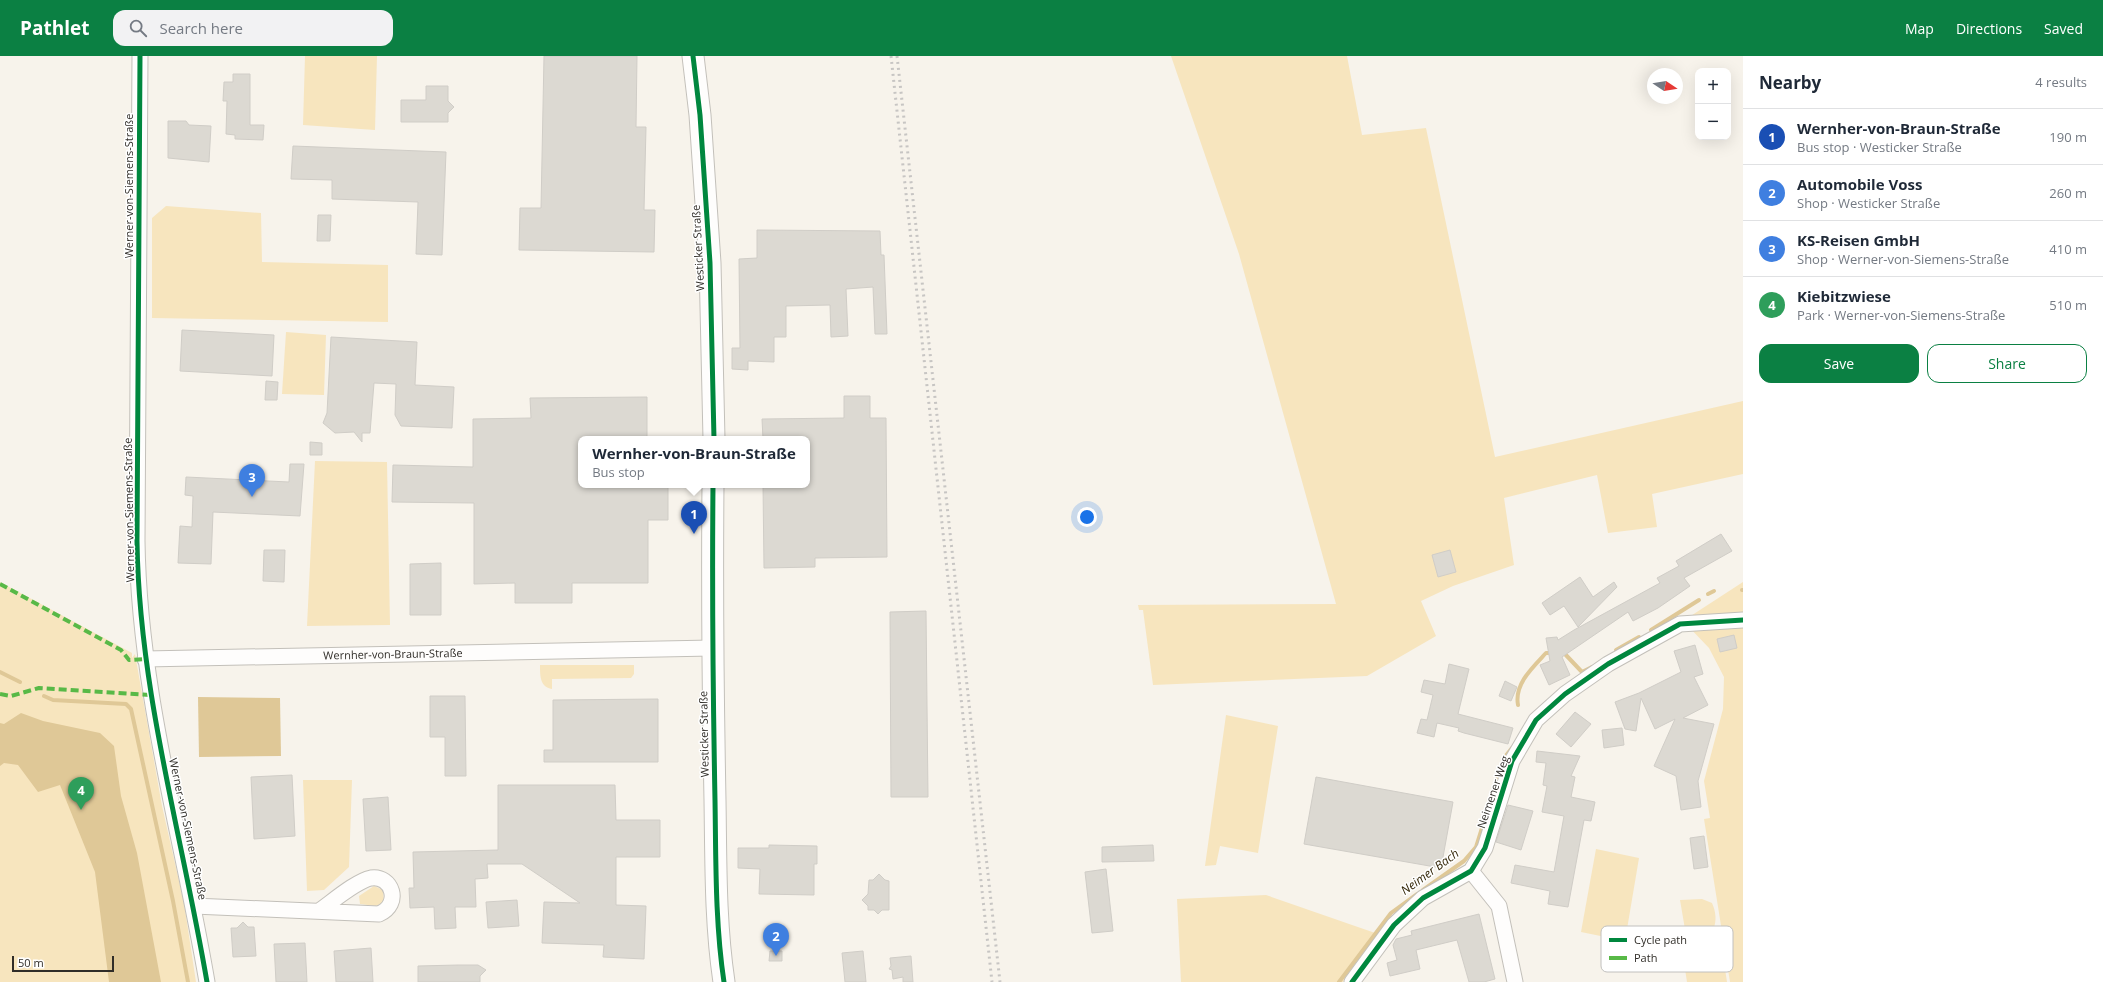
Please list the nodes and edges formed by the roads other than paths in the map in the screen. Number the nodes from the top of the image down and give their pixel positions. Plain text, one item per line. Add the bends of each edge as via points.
1 (140, 56) edge
2 (693, 56) edge
3 (714, 436) edge
4 (713, 488) edge
5 (1743, 620) edge
6 (712, 648) junction
7 (145, 658) junction
8 (1471, 871) junction
9 (194, 906) junction
10 (319, 911) dead end
11 (207, 982) edge
12 (724, 982) edge
13 (1352, 982) edge
14 (1515, 982) edge

1 - 7 street, Werner-von-Siemens-Straße via 137,548
2 - 3 main road, Westicker Straße via 700,115 710,263
4 - 6 main road, Westicker Straße
5 - 8 street, Neimener Weg via 1680,624 1608,664 1566,694 1536,720 1512,761 1485,848
6 - 7 street, Wernher-von-Braun-Straße
6 - 12 main road, Westicker Straße via 718,932
7 - 9 street, Werner-von-Siemens-Straße via 150,696
8 - 13 street, Neimener Weg via 1423,898 1394,925
8 - 14 street via 1498,906
9 - 10 street
9 - 11 street, Werner-von-Siemens-Straße

